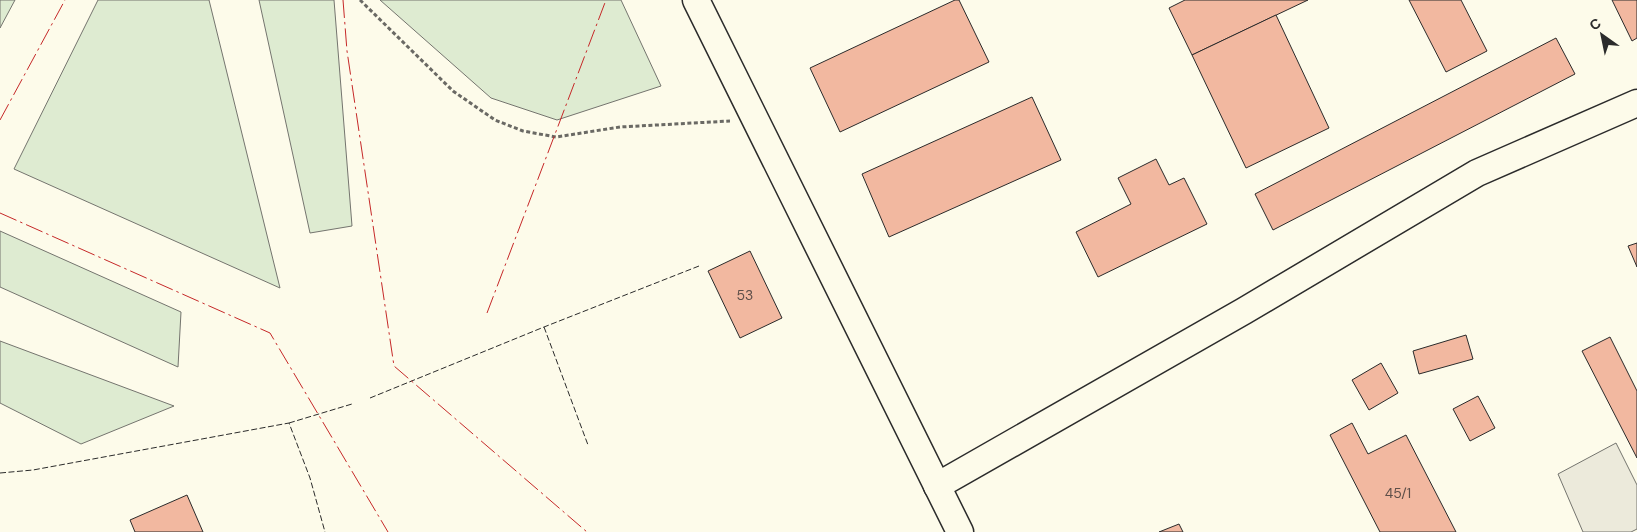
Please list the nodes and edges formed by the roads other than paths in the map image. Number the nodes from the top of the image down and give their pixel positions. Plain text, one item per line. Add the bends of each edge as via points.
1 (696, 0) edge
2 (1637, 103) edge
3 (937, 486) junction
4 (960, 532) edge

1 - 3 street
2 - 3 street via 1477,173 1244,311
3 - 4 street

